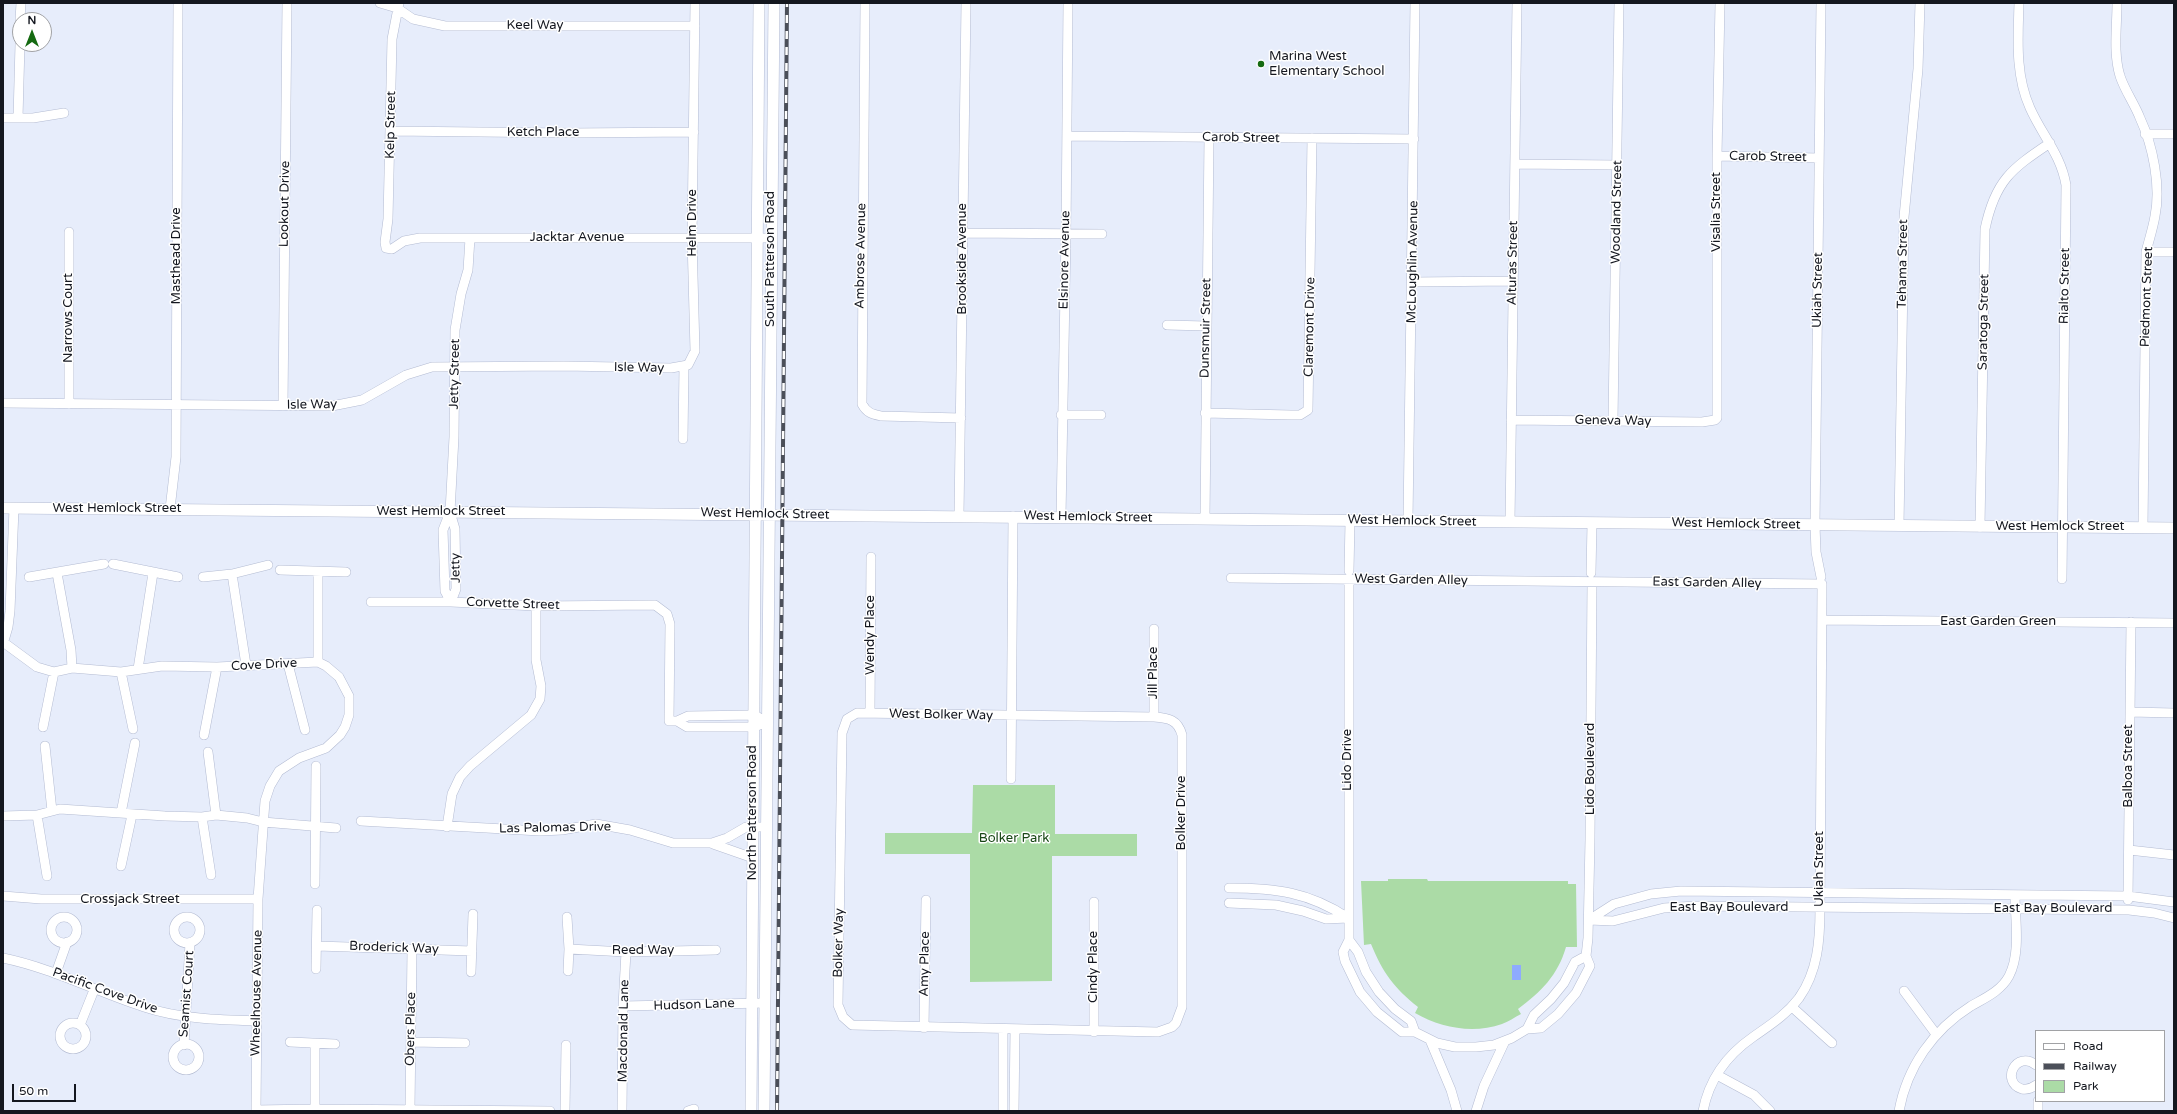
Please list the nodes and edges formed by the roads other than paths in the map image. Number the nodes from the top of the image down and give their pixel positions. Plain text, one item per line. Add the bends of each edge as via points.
1 (178, 3) edge
2 (287, 3) edge
3 (380, 3) edge
4 (695, 3) edge
5 (759, 3) edge
6 (774, 3) edge
7 (864, 3) edge
8 (966, 3) edge
9 (1068, 3) edge
10 (1415, 3) edge
11 (1517, 3) edge
12 (1619, 3) edge
13 (1720, 3) edge
14 (1821, 3) edge
15 (1920, 3) edge
16 (2019, 3) edge
17 (2117, 3) edge
18 (398, 6) edge
19 (695, 26) junction
20 (20, 52) edge
21 (64, 113) dead end
22 (3, 118) edge
23 (18, 118) junction
24 (391, 131) junction
25 (694, 132) junction
26 (2146, 134) junction
27 (2174, 134) edge
28 (1067, 136) junction
29 (1209, 137) junction
30 (1312, 138) junction
31 (1414, 140) junction
32 (2050, 143) junction
33 (1717, 156) junction
34 (1819, 158) junction
35 (1515, 164) junction
36 (1617, 165) junction
37 (68, 232) dead end
38 (964, 233) junction
39 (1066, 234) junction
40 (1102, 234) dead end
41 (470, 238) junction
42 (692, 238) junction
43 (756, 238) junction
44 (771, 238) junction
45 (386, 248) joint
46 (2146, 252) junction
47 (2174, 252) edge
48 (1512, 281) junction
49 (1412, 282) junction
50 (1167, 325) dead end
51 (1206, 326) junction
52 (455, 366) junction
53 (684, 366) junction
54 (3, 403) edge
55 (69, 404) junction
56 (176, 405) junction
57 (283, 406) junction
58 (1205, 413) junction
59 (1101, 415) dead end
60 (1062, 416) junction
61 (961, 418) junction
62 (1511, 420) junction
63 (1715, 420) joint
64 (1613, 421) junction
65 (683, 439) dead end
66 (8, 508) edge
67 (170, 509) junction
68 (450, 512) junction
69 (754, 514) junction
70 (769, 515) junction
71 (959, 516) junction
72 (1013, 516) junction
73 (1061, 517) junction
74 (1205, 519) junction
75 (1350, 521) junction
76 (1408, 521) junction
77 (1510, 522) junction
78 (1592, 523) junction
79 (1815, 525) junction
80 (1899, 526) junction
81 (1980, 527) junction
82 (2062, 527) junction
83 (2143, 528) junction
84 (2174, 528) edge
85 (871, 557) dead end
86 (268, 565) dead end
87 (280, 570) dead end
88 (318, 572) junction
89 (346, 572) dead end
90 (57, 573) junction
91 (153, 573) junction
92 (232, 574) junction
93 (1349, 575) junction
94 (29, 577) dead end
95 (178, 577) dead end
96 (203, 577) dead end
97 (1231, 578) dead end
98 (1591, 578) junction
99 (2062, 579) dead end
100 (1821, 580) junction
101 (371, 602) dead end
102 (451, 602) junction
103 (536, 606) junction
104 (1823, 620) junction
105 (2131, 622) junction
106 (2174, 622) edge
107 (1154, 629) dead end
108 (3, 643) edge
109 (318, 662) junction
110 (288, 664) junction
111 (246, 665) junction
112 (216, 667) junction
113 (72, 668) junction
114 (138, 669) junction
115 (54, 672) junction
116 (121, 672) junction
117 (2130, 712) junction
118 (2174, 712) edge
119 (870, 714) junction
120 (754, 716) junction
121 (1012, 716) junction
122 (1154, 718) junction
123 (673, 721) junction
124 (768, 722) junction
125 (43, 727) dead end
126 (754, 727) junction
127 (133, 729) dead end
128 (305, 730) dead end
129 (204, 735) dead end
130 (135, 743) dead end
131 (45, 746) dead end
132 (208, 752) dead end
133 (316, 766) dead end
134 (1012, 779) dead end
135 (52, 811) junction
136 (122, 813) junction
137 (37, 815) junction
138 (132, 815) junction
139 (216, 815) junction
140 (3, 816) edge
141 (202, 817) junction
142 (361, 821) dead end
143 (263, 822) junction
144 (315, 826) junction
145 (446, 827) junction
146 (753, 827) junction
147 (767, 827) junction
148 (336, 828) dead end
149 (712, 843) junction
150 (2129, 850) junction
151 (2174, 855) edge
152 (753, 858) junction
153 (122, 866) dead end
154 (211, 875) dead end
155 (47, 876) dead end
156 (315, 884) dead end
157 (1229, 888) dead end
158 (1820, 893) junction
159 (2014, 895) junction
160 (3, 896) edge
161 (2128, 896) junction
162 (258, 898) junction
163 (926, 900) dead end
164 (1094, 902) dead end
165 (1229, 902) dead end
166 (2174, 902) edge
167 (1820, 908) junction
168 (2015, 909) junction
169 (317, 910) dead end
170 (2128, 910) junction
171 (473, 914) dead end
172 (567, 917) dead end
173 (1348, 918) junction
174 (2174, 918) edge
175 (1589, 920) junction
176 (1349, 940) junction
177 (67, 942) dead end
178 (190, 943) dead end
179 (317, 946) junction
180 (412, 949) junction
181 (569, 949) junction
182 (716, 950) dead end
183 (472, 951) junction
184 (626, 952) junction
185 (1586, 956) junction
186 (3, 958) edge
187 (316, 969) dead end
188 (568, 971) dead end
189 (471, 972) dead end
190 (56, 973) junction
191 (94, 990) junction
192 (1904, 991) dead end
193 (752, 1003) junction
194 (765, 1004) junction
195 (623, 1006) junction
196 (1792, 1007) junction
197 (185, 1016) junction
198 (257, 1021) junction
199 (80, 1025) dead end
200 (924, 1028) junction
201 (1003, 1029) junction
202 (1527, 1029) junction
203 (1015, 1030) junction
204 (1094, 1032) junction
205 (1415, 1032) junction
206 (1936, 1034) junction
207 (1430, 1040) junction
208 (1505, 1041) junction
209 (290, 1042) dead end
210 (411, 1042) junction
211 (465, 1043) dead end
212 (1832, 1043) dead end
213 (316, 1044) junction
214 (334, 1044) dead end
215 (184, 1045) dead end
216 (566, 1045) dead end
217 (2035, 1064) edge
218 (1717, 1075) junction
219 (2035, 1088) edge
220 (315, 1108) junction
221 (410, 1109) junction
222 (256, 1111) edge
223 (550, 1111) edge
224 (565, 1111) edge
225 (622, 1111) edge
226 (751, 1111) edge
227 (764, 1111) edge
228 (1003, 1111) edge
229 (1014, 1111) edge
230 (1457, 1111) edge
231 (1476, 1111) edge
232 (1703, 1111) edge
233 (1770, 1111) edge
234 (1899, 1111) edge

1 - 56 street, Masthead Drive
2 - 57 street, Lookout Drive
3 - 18 street, Keel Way
4 - 19 street, Helm Drive
5 - 43 street, South Patterson Road
6 - 44 street, South Patterson Road
7 - 61 street, Ambrose Avenue via 862,404 871,414 881,416
8 - 38 street, Brookside Avenue
9 - 28 street, Elsinore Avenue
10 - 31 street, McLoughlin Avenue
11 - 35 street, Alturas Street
12 - 36 street, Woodland Street
13 - 33 street, Visalia Street
14 - 34 street, Ukiah Street
15 - 80 street, Tehama Street via 1918,69 1904,217
16 - 32 street, Rialto Street via 2018,56 2023,91 2029,107
17 - 26 street, Piedmont Street via 2117,60 2120,76
18 - 19 street, Keel Way via 413,19 445,26
18 - 24 street, Kelp Street via 392,39
19 - 25 street, Helm Drive
20 - 23 street
21 - 23 street via 47,117
22 - 23 street
24 - 25 street, Ketch Place
24 - 45 street, Kelp Street via 388,219 384,242
25 - 42 street, Helm Drive
26 - 27 street
26 - 46 street, Piedmont Street via 2157,189 2155,217
28 - 29 street, Carob Street
28 - 39 street, Elsinore Avenue
29 - 30 street, Carob Street
29 - 51 street, Dunsmuir Street
30 - 31 street, Carob Street
30 - 58 street, Claremont Drive via 1308,410 1300,415
31 - 49 street, McLoughlin Avenue
32 - 81 street, Saratoga Street via 2023,161 2001,184 1989,208 1985,229
32 - 82 street, Rialto Street via 2063,171 2067,200
33 - 34 street, Carob Street
33 - 63 street, Visalia Street via 1718,415
34 - 79 street, Ukiah Street
35 - 36 street
35 - 48 street, Alturas Street
36 - 64 street, Woodland Street
37 - 55 street, Narrows Court
38 - 39 street
38 - 61 street, Brookside Avenue
39 - 40 street
39 - 60 street, Elsinore Avenue
41 - 42 street, Jacktar Avenue
41 - 45 street, Jacktar Avenue via 410,238 392,248
41 - 52 street, Jetty Street via 468,270 457,314
42 - 43 street, Jacktar Avenue
42 - 53 street, Helm Drive via 695,351 692,361
43 - 44 street, Jacktar Avenue
43 - 69 street, South Patterson Road
44 - 70 street, South Patterson Road
46 - 47 street
46 - 83 street, Piedmont Street
48 - 49 street
48 - 62 street, Alturas Street
49 - 76 street, McLoughlin Avenue
50 - 51 street
51 - 58 street, Dunsmuir Street
52 - 53 street, Isle Way
52 - 57 street, Isle Way via 419,370 374,395 348,404
52 - 68 street, Jetty Street
53 - 65 street
54 - 55 street, Isle Way
55 - 56 street, Isle Way
56 - 57 street, Isle Way
56 - 67 street, Masthead Drive via 176,457
58 - 74 street, Dunsmuir Street
59 - 60 street
60 - 73 street, Elsinore Avenue
61 - 71 street, Brookside Avenue
62 - 64 street, Geneva Way
62 - 77 street, Alturas Street
63 - 64 street, Geneva Way
66 - 67 street, West Hemlock Street
66 - 108 street via 10,610
67 - 68 street, West Hemlock Street
68 - 69 street, West Hemlock Street
68 - 102 street, Jetty via 455,528 456,589
69 - 70 street, West Hemlock Street
69 - 120 street, North Patterson Road
70 - 71 street, West Hemlock Street
70 - 124 street, North Patterson Road
71 - 72 street, West Hemlock Street
72 - 73 street, West Hemlock Street
72 - 121 street
73 - 74 street, West Hemlock Street
74 - 75 street, West Hemlock Street
75 - 76 street, West Hemlock Street
75 - 93 street, Lido Drive
76 - 77 street, West Hemlock Street
77 - 78 street, West Hemlock Street
78 - 79 street, West Hemlock Street
78 - 98 street, Lido Boulevard
79 - 80 street, West Hemlock Street
79 - 100 street, Ukiah Street
80 - 81 street, West Hemlock Street
81 - 82 street, West Hemlock Street
82 - 83 street, West Hemlock Street
82 - 99 street, Rialto Street
83 - 84 street, West Hemlock Street
85 - 119 street, Wendy Place
86 - 92 street
87 - 88 street
88 - 89 street
88 - 109 street
90 - 91 street via 108,564
90 - 94 street
90 - 113 street via 72,650
91 - 95 street
91 - 114 street
92 - 96 street
92 - 111 street
93 - 97 street, West Garden Alley
93 - 98 street, West Garden Alley
93 - 173 street, Lido Drive
98 - 100 street, East Garden Alley
98 - 175 street, Lido Boulevard
100 - 104 street, Ukiah Street
101 - 102 street, Corvette Street
102 - 103 street, Corvette Street
103 - 123 street, Corvette Street via 655,605 667,614 670,624
103 - 145 street via 536,660 541,686 540,700 531,715 460,777 452,794
104 - 105 street, East Garden Green
104 - 158 street, Ukiah Street
105 - 106 street, East Garden Green
105 - 117 street, Balboa Street
107 - 122 street, Jill Place
108 - 115 street via 37,667
109 - 110 street, Cove Drive
109 - 143 street via 334,671 346,688 350,706 345,727 337,739 326,748 299,758 279,771 267,794
110 - 111 street, Cove Drive
110 - 128 street
111 - 112 street, Cove Drive
112 - 114 street, Cove Drive via 162,666
112 - 129 street
113 - 115 street, Cove Drive
113 - 116 street, Cove Drive
114 - 116 street, Cove Drive
115 - 125 street
116 - 127 street
117 - 118 street
117 - 150 street, Balboa Street
119 - 121 street, West Bolker Way
119 - 200 street, Bolker Way via 858,713 847,719 842,733 838,1005 843,1017 852,1025
120 - 123 street via 688,716
120 - 124 street
120 - 126 street, North Patterson Road
121 - 122 street, Bolker Drive
121 - 134 street
122 - 204 street, Bolker Drive via 1172,720 1178,725 1182,735 1182,1007 1176,1023 1165,1030
123 - 126 street via 687,727
124 - 126 street
124 - 147 street, North Patterson Road
126 - 146 street, North Patterson Road
130 - 136 street
131 - 135 street
132 - 139 street
133 - 144 street
135 - 136 street via 60,809
135 - 137 street
136 - 138 street
137 - 140 street
137 - 155 street
138 - 141 street
138 - 153 street
139 - 141 street
139 - 143 street
141 - 154 street
142 - 145 street, Las Palomas Drive
143 - 144 street
143 - 162 street, Wheelhouse Avenue
144 - 148 street
144 - 156 street
145 - 149 street, Las Palomas Drive via 540,831 596,824 630,830 673,843
146 - 147 street, Las Palomas Drive
146 - 149 street, Las Palomas Drive via 746,827 728,838
146 - 152 street, North Patterson Road
147 - 194 street, North Patterson Road
149 - 152 street
150 - 151 street
150 - 161 street, Balboa Street
152 - 193 street, North Patterson Road
157 - 173 street via 1263,889 1302,895 1328,905
158 - 159 street, East Bay Boulevard
158 - 167 street, Ukiah Street
158 - 175 street, East Bay Boulevard via 1664,893 1614,904
159 - 161 street, East Bay Boulevard
159 - 168 street
160 - 162 street, Crossjack Street via 41,899
161 - 166 street, East Bay Boulevard
161 - 170 street, Balboa Street
162 - 198 street, Wheelhouse Avenue
163 - 200 street, Amy Place
164 - 204 street, Cindy Place
165 - 173 street via 1276,905 1326,919
167 - 168 street, East Bay Boulevard
167 - 175 street, East Bay Boulevard via 1677,907 1651,910 1613,921
167 - 196 street, Ukiah Street via 1819,944 1815,964 1805,988
168 - 170 street, East Bay Boulevard
168 - 206 street via 2015,955 2008,978 1995,992 1953,1019
169 - 179 street
170 - 174 street, East Bay Boulevard via 2154,912
171 - 183 street
172 - 181 street
173 - 176 street, Lido Drive
175 - 185 street, Lido Boulevard
176 - 205 street, Lido Drive via 1379,992 1411,1021
176 - 205 street, Lido Drive via 1343,952 1345,961 1367,1002 1402,1032
177 - 190 street
178 - 197 street, Seamist Court
179 - 180 street, Broderick Way
179 - 187 street
180 - 183 street, Broderick Way
180 - 210 street, Obers Place
181 - 184 street, Reed Way
181 - 188 street
182 - 184 street, Reed Way
183 - 189 street
184 - 195 street, Macdonald Lane
185 - 202 street via 1575,962 1558,991 1534,1015
185 - 202 street, Lido Boulevard via 1590,966 1566,1006 1541,1028
186 - 190 street, Pacific Cove Drive
190 - 191 street, Pacific Cove Drive
191 - 197 street, Pacific Cove Drive via 145,1008
191 - 199 street
192 - 206 street
193 - 194 street, Hudson Lane
193 - 195 street, Hudson Lane
193 - 226 street, North Patterson Road
194 - 227 street, North Patterson Road
195 - 225 street, Macdonald Lane
196 - 212 street
196 - 218 street, Ukiah Street via 1743,1044
197 - 198 street, Pacific Cove Drive
197 - 215 street, Seamist Court
198 - 222 street, Wheelhouse Avenue
200 - 201 street, Bolker Way
201 - 203 street, Bolker Way
201 - 228 street
202 - 208 street, Lido Boulevard
203 - 204 street, Bolker Drive
203 - 229 street
205 - 207 street, Lido Drive
206 - 234 street via 1909,1077
207 - 208 street, Lido Boulevard via 1444,1045 1466,1047 1486,1046
207 - 230 street via 1452,1090
208 - 231 street via 1484,1086
209 - 213 street
210 - 211 street
210 - 221 street, Obers Place
213 - 214 street
213 - 220 street
216 - 224 street
217 - 219 street via 2028,1060 2022,1061 2014,1066 2011,1074 2016,1086 2025,1089
218 - 232 street, Ukiah Street
218 - 233 street via 1754,1095
220 - 221 street
220 - 222 street
221 - 223 street

